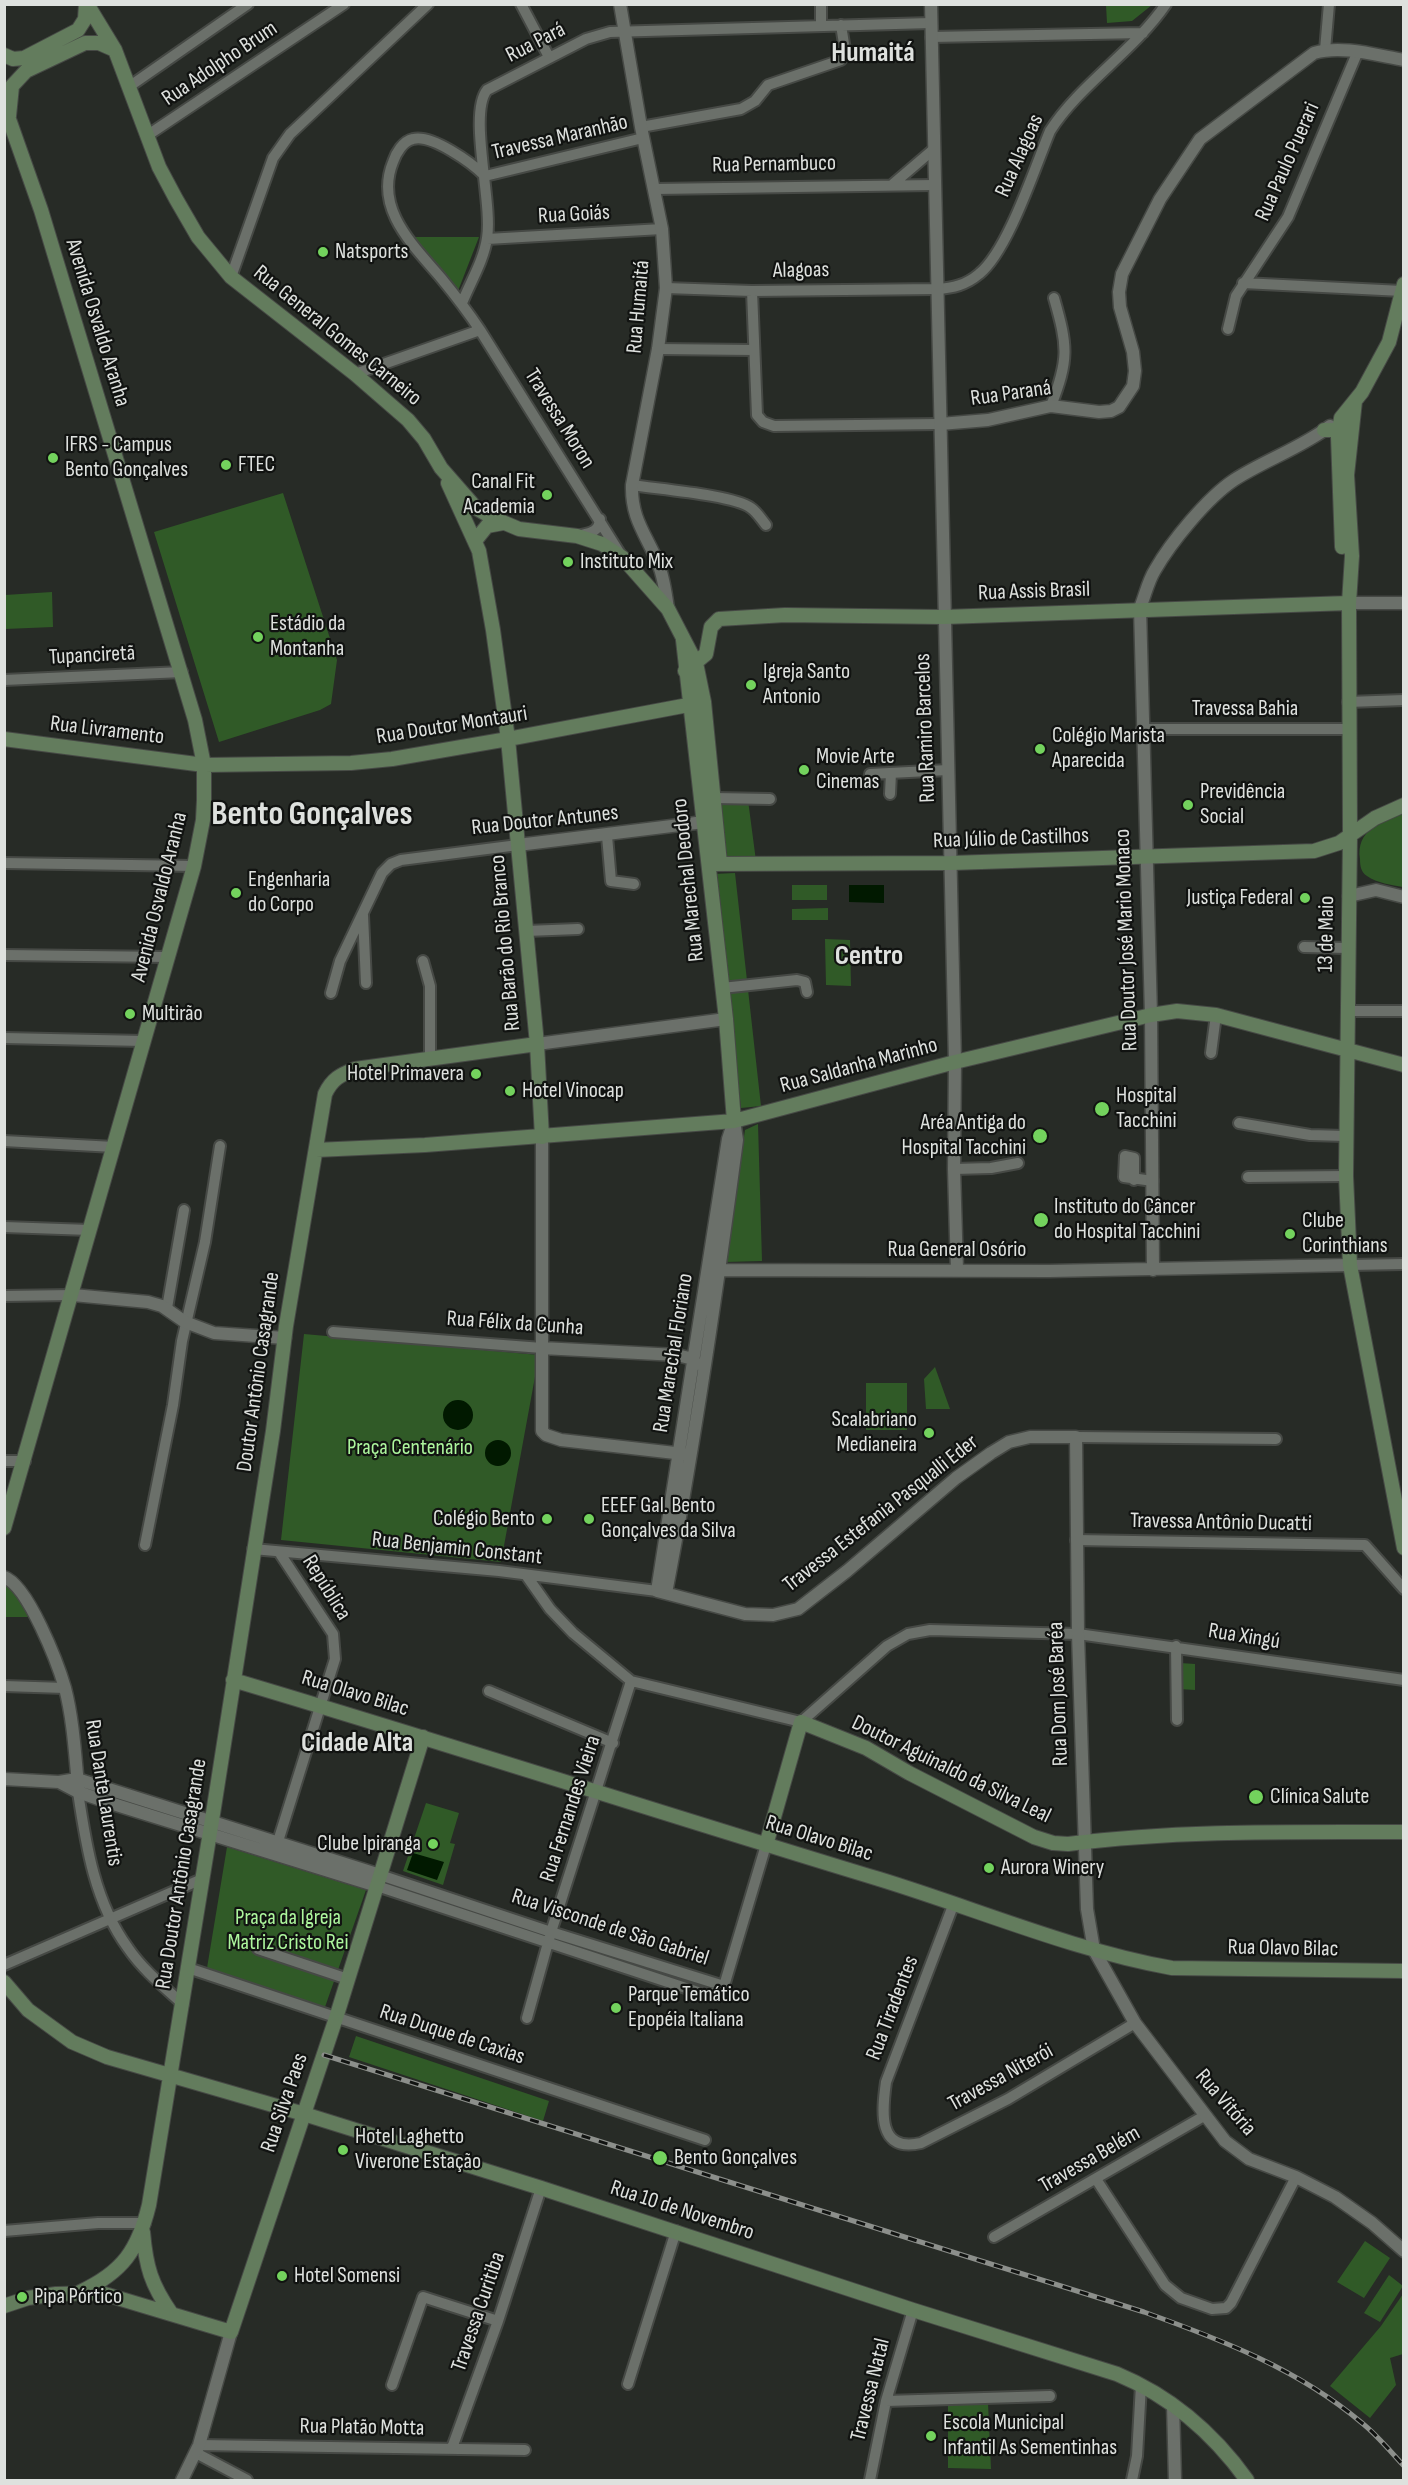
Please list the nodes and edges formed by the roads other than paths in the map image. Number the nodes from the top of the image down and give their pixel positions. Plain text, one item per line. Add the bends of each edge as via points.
1 (86, 4) edge
2 (248, 4) edge
3 (344, 4) edge
4 (428, 4) edge
5 (520, 4) edge
6 (620, 4) edge
7 (821, 4) edge
8 (931, 4) edge
9 (1166, 4) edge
10 (1329, 4) edge
11 (931, 23) junction
12 (841, 26) junction
13 (821, 27) junction
14 (624, 31) junction
15 (1143, 33) junction
16 (931, 37) junction
17 (115, 50) junction
18 (1325, 50) junction
19 (1358, 51) junction
20 (4, 55) edge
21 (549, 57) junction
22 (1404, 60) edge
23 (130, 86) junction
24 (7, 118) edge
25 (642, 133) junction
26 (148, 135) junction
27 (934, 149) junction
28 (485, 176) junction
29 (893, 184) junction
30 (934, 185) junction
31 (655, 189) junction
32 (662, 229) junction
33 (487, 239) junction
34 (231, 277) junction
35 (1243, 283) junction
36 (666, 288) junction
37 (1403, 288) edge
38 (937, 289) junction
39 (752, 291) junction
40 (1054, 298) dead end
41 (462, 303) junction
42 (1228, 329) dead end
43 (480, 330) junction
44 (658, 349) junction
45 (753, 350) junction
46 (355, 374) junction
47 (1355, 401) junction
48 (1051, 406) junction
49 (1340, 423) junction
50 (940, 424) junction
51 (1324, 430) joint
52 (441, 468) junction
53 (1347, 475) junction
54 (632, 485) junction
55 (600, 519) junction
56 (503, 523) junction
57 (766, 525) dead end
58 (578, 536) junction
59 (475, 541) junction
60 (622, 557) junction
61 (1349, 603) junction
62 (1404, 603) edge
63 (668, 609) junction
64 (1140, 609) junction
65 (944, 617) junction
66 (691, 667) junction
67 (182, 672) junction
68 (4, 680) edge
69 (1404, 700) edge
70 (704, 702) junction
71 (1348, 702) junction
72 (690, 705) junction
73 (1142, 729) junction
74 (1348, 729) junction
75 (4, 739) edge
76 (508, 739) junction
77 (204, 765) junction
78 (948, 770) junction
79 (891, 773) junction
80 (870, 774) dead end
81 (890, 794) dead end
82 (714, 798) junction
83 (770, 799) dead end
84 (1404, 805) edge
85 (704, 822) junction
86 (607, 836) junction
87 (1350, 836) junction
88 (518, 845) junction
89 (1314, 851) junction
90 (1146, 855) junction
91 (951, 863) junction
92 (4, 864) edge
93 (714, 864) junction
94 (194, 866) junction
95 (1349, 867) junction
96 (634, 884) dead end
97 (1349, 896) junction
98 (1404, 897) edge
99 (363, 914) junction
100 (578, 929) dead end
101 (526, 931) junction
102 (1304, 947) dead end
103 (1348, 948) junction
104 (4, 956) edge
105 (168, 957) junction
106 (423, 961) dead end
107 (366, 983) dead end
108 (722, 988) junction
109 (807, 992) dead end
110 (331, 993) dead end
111 (1347, 1011) junction
112 (1404, 1011) edge
113 (1151, 1015) junction
114 (1216, 1015) junction
115 (726, 1019) junction
116 (4, 1038) edge
117 (144, 1041) junction
118 (537, 1044) junction
119 (1347, 1049) junction
120 (1211, 1053) dead end
121 (430, 1058) junction
122 (955, 1062) junction
123 (1404, 1065) edge
124 (1239, 1123) dead end
125 (736, 1128) junction
126 (1345, 1136) junction
127 (542, 1137) junction
128 (4, 1141) edge
129 (220, 1146) dead end
130 (114, 1147) junction
131 (316, 1150) junction
132 (1018, 1163) dead end
133 (954, 1169) junction
134 (1346, 1176) junction
135 (1248, 1177) dead end
136 (1134, 1180) dead end
137 (1153, 1181) junction
138 (184, 1210) dead end
139 (4, 1227) edge
140 (90, 1230) junction
141 (1404, 1264) edge
142 (1350, 1265) junction
143 (714, 1270) junction
144 (957, 1270) junction
145 (1154, 1270) junction
146 (73, 1295) junction
147 (4, 1296) edge
148 (167, 1308) junction
149 (187, 1323) junction
150 (333, 1332) dead end
151 (285, 1338) junction
152 (542, 1348) junction
153 (693, 1359) junction
154 (703, 1383) junction
155 (1077, 1437) junction
156 (1276, 1439) dead end
157 (685, 1455) junction
158 (4, 1461) edge
159 (25, 1461) junction
160 (4, 1528) edge
161 (1076, 1540) junction
162 (146, 1545) dead end
163 (1404, 1548) edge
164 (253, 1549) junction
165 (279, 1552) junction
166 (526, 1575) junction
167 (4, 1577) edge
168 (1404, 1590) edge
169 (661, 1592) junction
170 (1078, 1634) junction
171 (1176, 1646) junction
172 (233, 1680) junction
173 (1404, 1680) edge
174 (631, 1682) junction
175 (4, 1686) edge
176 (65, 1688) junction
177 (489, 1691) dead end
178 (320, 1705) junction
179 (1177, 1720) dead end
180 (801, 1722) junction
181 (423, 1737) junction
182 (613, 1743) junction
183 (4, 1779) edge
184 (77, 1779) junction
185 (60, 1782) junction
186 (78, 1792) junction
187 (597, 1792) junction
188 (211, 1827) junction
189 (1404, 1832) edge
190 (1085, 1842) junction
191 (766, 1845) junction
192 (275, 1848) junction
193 (202, 1879) junction
194 (378, 1881) junction
195 (954, 1903) junction
196 (111, 1918) junction
197 (551, 1932) junction
198 (548, 1944) junction
199 (258, 1949) dead end
200 (1094, 1950) junction
201 (4, 1965) edge
202 (188, 1968) junction
203 (666, 1968) junction
204 (1404, 1971) edge
205 (348, 1979) junction
206 (662, 1981) junction
207 (4, 1982) edge
208 (724, 1986) junction
209 (183, 2004) junction
210 (336, 2018) junction
211 (527, 2018) dead end
212 (1135, 2024) junction
213 (171, 2074) junction
214 (304, 2114) junction
215 (1204, 2116) junction
216 (885, 2129) joint
217 (705, 2140) dead end
218 (1296, 2177) junction
219 (1096, 2179) junction
220 (542, 2188) junction
221 (144, 2227) junction
222 (4, 2231) edge
223 (676, 2231) junction
224 (994, 2237) dead end
225 (1404, 2251) edge
226 (80, 2292) junction
227 (5, 2306) edge
228 (913, 2310) junction
229 (171, 2313) junction
230 (498, 2321) junction
231 (231, 2332) junction
232 (628, 2384) dead end
233 (392, 2385) dead end
234 (1141, 2385) junction
235 (1050, 2396) dead end
236 (886, 2401) junction
237 (1173, 2405) junction
238 (452, 2448) junction
239 (197, 2449) junction
240 (525, 2450) dead end
241 (182, 2481) edge
242 (248, 2481) edge
243 (870, 2481) edge
244 (1132, 2481) edge
245 (1175, 2481) edge
246 (1247, 2481) edge

1 - 17 main road, Rua General Gomes Carneiro
1 - 20 main road via 85,19 78,30 24,58
2 - 23 street
3 - 26 street, Rua Adolpho Brum
4 - 34 street via 280,145
5 - 21 street
6 - 14 street, Rua Humaitá
7 - 13 street
8 - 11 street
9 - 15 street, Rua Alagoas
10 - 18 street
11 - 12 street, Rua Pará
11 - 16 street
12 - 13 street, Rua Pará
12 - 25 street, Travessa Maranhão via 845,50 840,60 768,85 756,100 741,109
13 - 14 street, Rua Pará
14 - 21 street, Rua Pará via 594,37
14 - 25 street, Rua Humaitá
15 - 16 street
15 - 38 street, Rua Alagoas via 1060,114 1004,242 981,273 965,284
16 - 27 street
17 - 23 main road, Rua General Gomes Carneiro
17 - 24 main road via 99,43 85,44 26,71 12,86
18 - 19 street, Rua Paraná
18 - 48 street, Rua Paraná via 1300,62 1200,139 1160,199 1120,283 1120,307 1135,370 1128,396 1111,411
19 - 22 street, Rua Paraná
19 - 35 street, Rua Paulo Puerari via 1288,217
21 - 28 street, Rua Pará via 483,95 481,142
23 - 26 main road, Rua General Gomes Carneiro
24 - 67 main road, Avenida Osvaldo Aranha via 41,210
25 - 28 street, Travessa Maranhão
25 - 31 street, Rua Humaitá
26 - 34 main road, Rua General Gomes Carneiro via 159,167 192,227
27 - 29 street
27 - 30 street
28 - 33 street, Rua Pará
28 - 41 street, Travessa Moron via 461,156 419,138 410,139 399,149 389,172 388,199 398,226
29 - 30 street, Rua Pernambuco
29 - 31 street, Rua Pernambuco
30 - 38 street, Rua Ramiro Barcelos
31 - 32 street, Rua Humaitá
32 - 33 street, Rua Goiás
32 - 36 street, Rua Humaitá
33 - 41 street, Rua Pará
34 - 46 main road, Rua General Gomes Carneiro
35 - 37 street
35 - 42 street, Rua Paulo Puerari
36 - 39 street, Alagoas
36 - 44 street, Rua Humaitá
37 - 47 main road via 1389,342
38 - 39 street, Alagoas
38 - 50 street, Rua Ramiro Barcelos
39 - 45 street, Rua Paraná
40 - 48 street via 1066,360
41 - 43 street, Travessa Moron
43 - 46 street
43 - 55 street, Travessa Moron
44 - 45 street
44 - 54 street, Rua Humaitá
45 - 50 street, Rua Paraná via 757,416 763,422 774,426
46 - 52 main road, Rua General Gomes Carneiro via 408,420
47 - 49 main road
47 - 53 main road, 13 de Maio
48 - 50 street, Rua Paraná via 988,420
49 - 51 main road
49 - 53 main road
49 - 61 main road, 13 de Maio via 1339,504
50 - 65 street, Rua Ramiro Barcelos
51 - 64 street via 1233,481 1212,498 1155,570
52 - 56 main road, Rua General Gomes Carneiro via 476,507
52 - 59 main road, Rua Barão do Rio Branco
53 - 61 main road, 13 de Maio via 1352,556
54 - 57 street via 743,504
54 - 63 street, Rua Humaitá via 634,511 662,572
55 - 58 street via 595,531
55 - 60 street, Travessa Moron
56 - 58 main road, Rua General Gomes Carneiro via 534,532
56 - 59 main road via 487,526
58 - 60 main road, Rua General Gomes Carneiro via 602,544
59 - 76 main road, Rua Barão do Rio Branco via 487,590
60 - 63 main road, Rua Marechal Deodoro
61 - 62 street, Rua Assis Brasil
61 - 64 main road, Rua Assis Brasil
61 - 71 main road, 13 de Maio
63 - 66 main road, Rua Marechal Deodoro via 682,635
64 - 65 main road, Rua Assis Brasil
64 - 73 street, Rua Doutor José Mario Monaco
65 - 66 main road, Rua Assis Brasil via 785,615 719,620 711,627 708,650
65 - 78 street, Rua Ramiro Barcelos
66 - 70 main road, Rua Marechal Deodoro
66 - 72 main road, Rua Marechal Deodoro
67 - 68 street, Tupanciretã
67 - 77 main road, Avenida Osvaldo Aranha
69 - 71 street
70 - 72 main road, Rua Doutor Montauri
70 - 82 main road, Rua Marechal Deodoro
71 - 74 main road, 13 de Maio
72 - 76 main road, Rua Doutor Montauri
72 - 85 main road, Rua Marechal Deodoro
73 - 74 street, Travessa Bahia
73 - 90 street, Rua Doutor José Mario Monaco
74 - 87 main road, 13 de Maio
75 - 77 main road, Rua Livramento
76 - 77 main road, Rua Doutor Montauri via 371,761
76 - 88 main road, Rua Barão do Rio Branco
77 - 94 main road, Avenida Osvaldo Aranha via 203,820
78 - 79 street
78 - 91 street, Rua Ramiro Barcelos
79 - 80 street
79 - 81 street
82 - 83 street
82 - 93 main road, Rua Marechal Deodoro
84 - 87 main road, Rua Júlio de Castilhos via 1375,818
85 - 86 street, Rua Doutor Antunes
85 - 93 main road, Rua Marechal Deodoro
86 - 88 street, Rua Doutor Antunes
86 - 96 street via 611,881
87 - 89 main road, Rua Júlio de Castilhos via 1334,846
87 - 95 main road, 13 de Maio
88 - 99 street, Rua Doutor Antunes via 391,864 382,873
88 - 101 main road, Rua Barão do Rio Branco
89 - 90 main road, Rua Júlio de Castilhos
89 - 95 main road, Rua Júlio de Castilhos via 1339,855
90 - 91 main road, Rua Júlio de Castilhos
90 - 113 street, Rua Doutor José Mario Monaco
91 - 93 main road, Rua Júlio de Castilhos
91 - 122 street, Rua Ramiro Barcelos
92 - 94 street
93 - 108 main road, Rua Marechal Deodoro
94 - 105 main road, Avenida Osvaldo Aranha
95 - 97 main road, 13 de Maio
97 - 98 street via 1376,890
97 - 103 main road, 13 de Maio
99 - 107 street
99 - 110 street via 339,961
100 - 101 street
101 - 118 main road, Rua Barão do Rio Branco
102 - 103 street
103 - 111 main road, 13 de Maio
104 - 105 street
105 - 117 main road, Avenida Osvaldo Aranha
106 - 121 street via 430,986
108 - 109 street via 797,980 805,982
108 - 115 main road, Rua Marechal Deodoro
111 - 112 street
111 - 119 main road, 13 de Maio
113 - 114 main road, Rua Saldanha Marinho via 1177,1011
113 - 122 main road, Rua Saldanha Marinho
113 - 137 street, Rua Doutor José Mario Monaco
114 - 119 main road, Rua Saldanha Marinho
114 - 120 street
115 - 118 street
115 - 125 main road, Rua Marechal Deodoro
116 - 117 street
117 - 130 main road, Avenida Osvaldo Aranha
118 - 121 main road
118 - 127 main road, Rua Barão do Rio Branco
119 - 123 main road, Rua Saldanha Marinho
119 - 126 main road, 13 de Maio
121 - 131 main road, Doutor Antônio Casagrande via 338,1075 326,1095
122 - 125 main road, Rua Saldanha Marinho
122 - 133 street, Rua Ramiro Barcelos
124 - 126 street via 1310,1135
125 - 127 main road, Rua Saldanha Marinho
125 - 143 street, Rua Marechal Floriano via 728,1139
126 - 134 main road, 13 de Maio
127 - 131 main road, Rua Saldanha Marinho
127 - 152 street, Rua Barão do Rio Branco
128 - 130 street
129 - 149 street
130 - 140 main road, Avenida Osvaldo Aranha
131 - 151 main road, Doutor Antônio Casagrande
132 - 133 street
133 - 144 street, Rua Ramiro Barcelos
134 - 135 street
134 - 142 main road, 13 de Maio
136 - 137 street
137 - 145 street, Rua Doutor José Mario Monaco
138 - 148 street
139 - 140 street
140 - 146 main road, Avenida Osvaldo Aranha
141 - 142 street
142 - 145 street, Rua General Osório
142 - 163 main road, 13 de Maio
143 - 144 street, Rua General Osório
143 - 153 street, Rua Marechal Floriano
143 - 154 street, Rua Marechal Floriano
144 - 145 street, Rua General Osório
146 - 147 street
146 - 148 street via 148,1302
146 - 159 main road, Avenida Osvaldo Aranha
148 - 149 street
149 - 151 street via 214,1333
149 - 162 street
150 - 152 street, Rua Félix da Cunha
151 - 164 main road, Doutor Antônio Casagrande
152 - 153 street, Rua Félix da Cunha
152 - 157 street, Rua Barão do Rio Branco via 540,1425 546,1435
153 - 154 street
153 - 157 street, Rua Marechal Floriano
154 - 157 street, Rua Marechal Floriano
155 - 156 street, Travessa Estefania Pasqualli Eder
155 - 161 street, Rua Dom José Baréa
155 - 169 street, Travessa Estefania Pasqualli Eder via 1030,1437 1009,1442 956,1478 798,1609 773,1615 745,1614
157 - 169 street, Rua Marechal Floriano
158 - 159 street
159 - 160 main road, Avenida Osvaldo Aranha
161 - 168 street, Travessa Antônio Ducatti via 1365,1545
161 - 170 street, Rua Dom José Baréa
164 - 165 street, Rua Benjamin Constant
164 - 172 main road, Doutor Antônio Casagrande
165 - 166 street, Rua Benjamin Constant
165 - 178 street, República via 333,1634 334,1659
166 - 169 street, Rua Benjamin Constant
166 - 174 street, Doutor Aguinaldo da Silva Leal via 573,1633
167 - 176 street, Rua Dante Laurentis via 11,1579 27,1598
170 - 171 street, Rua Xingú
170 - 180 street, Rua Xingú via 930,1630 908,1634 887,1646
170 - 190 street, Rua Dom José Baréa
171 - 173 street, Rua Xingú
171 - 179 street
172 - 178 main road, Rua Olavo Bilac
172 - 188 main road, Rua Doutor Antônio Casagrande
174 - 180 street, Doutor Aguinaldo da Silva Leal
174 - 182 street, Rua Fernandes Vieira
175 - 176 street
176 - 184 street, Rua Dante Laurentis
177 - 182 street
178 - 181 main road, Rua Olavo Bilac
178 - 192 street, República
180 - 190 main road, Doutor Aguinaldo da Silva Leal via 866,1748 1034,1837 1053,1843
180 - 191 main road
181 - 187 main road, Rua Olavo Bilac
181 - 194 main road, Rua Silva Paes
182 - 187 street, Rua Fernandes Vieira
183 - 185 street
184 - 185 street
184 - 186 street, Rua Dante Laurentis
184 - 188 street, Rua Visconde de São Gabriel
185 - 186 street, Rua Visconde de São Gabriel
186 - 188 street, Rua Visconde de São Gabriel
186 - 196 street, Rua Dante Laurentis via 90,1861
187 - 191 main road, Rua Olavo Bilac
187 - 197 street, Rua Fernandes Vieira
188 - 192 street, Rua Visconde de São Gabriel
188 - 193 main road, Rua Doutor Antônio Casagrande
189 - 190 main road, Doutor Aguinaldo da Silva Leal via 1216,1832
190 - 200 street, Rua Dom José Baréa via 1087,1909
191 - 195 main road, Rua Olavo Bilac
191 - 208 street
192 - 194 street, Rua Visconde de São Gabriel
193 - 196 street
193 - 202 main road, Rua Doutor Antônio Casagrande
194 - 197 street, Rua Visconde de São Gabriel
194 - 198 street, Rua Visconde de São Gabriel
194 - 205 main road, Rua Silva Paes
195 - 200 main road, Rua Olavo Bilac
195 - 216 street, Rua Tiradentes via 886,2082 882,2107
196 - 201 street
196 - 209 street, Rua Dante Laurentis via 127,1947
197 - 198 street, Rua Fernandes Vieira
197 - 203 street, Rua Visconde de São Gabriel
198 - 206 street, Rua Visconde de São Gabriel
198 - 211 street, Rua Fernandes Vieira
199 - 205 street
200 - 204 main road, Rua Olavo Bilac via 1172,1968
200 - 212 street, Rua Vitória
202 - 209 main road, Rua Doutor Antônio Casagrande
202 - 210 street, Rua Duque de Caxias
203 - 206 street
203 - 208 street, Rua Visconde de São Gabriel
205 - 210 main road, Rua Silva Paes
206 - 208 street, Rua Visconde de São Gabriel via 704,1994 715,1993
207 - 213 main road via 28,2010 72,2042 107,2057
209 - 213 main road, Rua Doutor Antônio Casagrande
210 - 214 main road, Rua Silva Paes
210 - 217 street, Rua Duque de Caxias
212 - 215 street, Rua Vitória
212 - 216 street, Travessa Niterói via 1008,2099 921,2143 908,2146 896,2142
213 - 214 main road, Rua 10 de Novembro
213 - 221 main road, Rua Doutor Antônio Casagrande
214 - 220 main road, Rua 10 de Novembro
214 - 231 main road, Rua Silva Paes
215 - 218 street, Rua Vitória via 1237,2152
215 - 219 street, Travessa Belém
218 - 219 street via 1231,2302 1226,2308 1212,2309 1182,2298 1165,2285
218 - 225 street, Rua Vitória via 1351,2207
219 - 224 street, Travessa Belém
220 - 223 main road, Rua 10 de Novembro
220 - 230 street, Travessa Curitiba
221 - 222 street via 98,2223
221 - 226 main road via 124,2262 99,2283
221 - 229 main road via 149,2275
223 - 228 main road, Rua 10 de Novembro
223 - 232 street
226 - 227 main road via 28,2298
226 - 229 main road via 101,2293
228 - 234 main road, Rua 10 de Novembro
228 - 236 street, Travessa Natal
229 - 231 main road
230 - 233 street via 423,2297
230 - 238 street, Travessa Curitiba
231 - 239 street, Rua Silva Paes
234 - 237 main road, Rua 10 de Novembro
234 - 244 street
235 - 236 street
236 - 243 street, Travessa Natal
237 - 245 street
237 - 246 main road, Rua 10 de Novembro via 1208,2434
238 - 239 street, Rua Platão Motta
238 - 240 street, Rua Platão Motta
239 - 241 street, Rua Silva Paes
239 - 242 street

